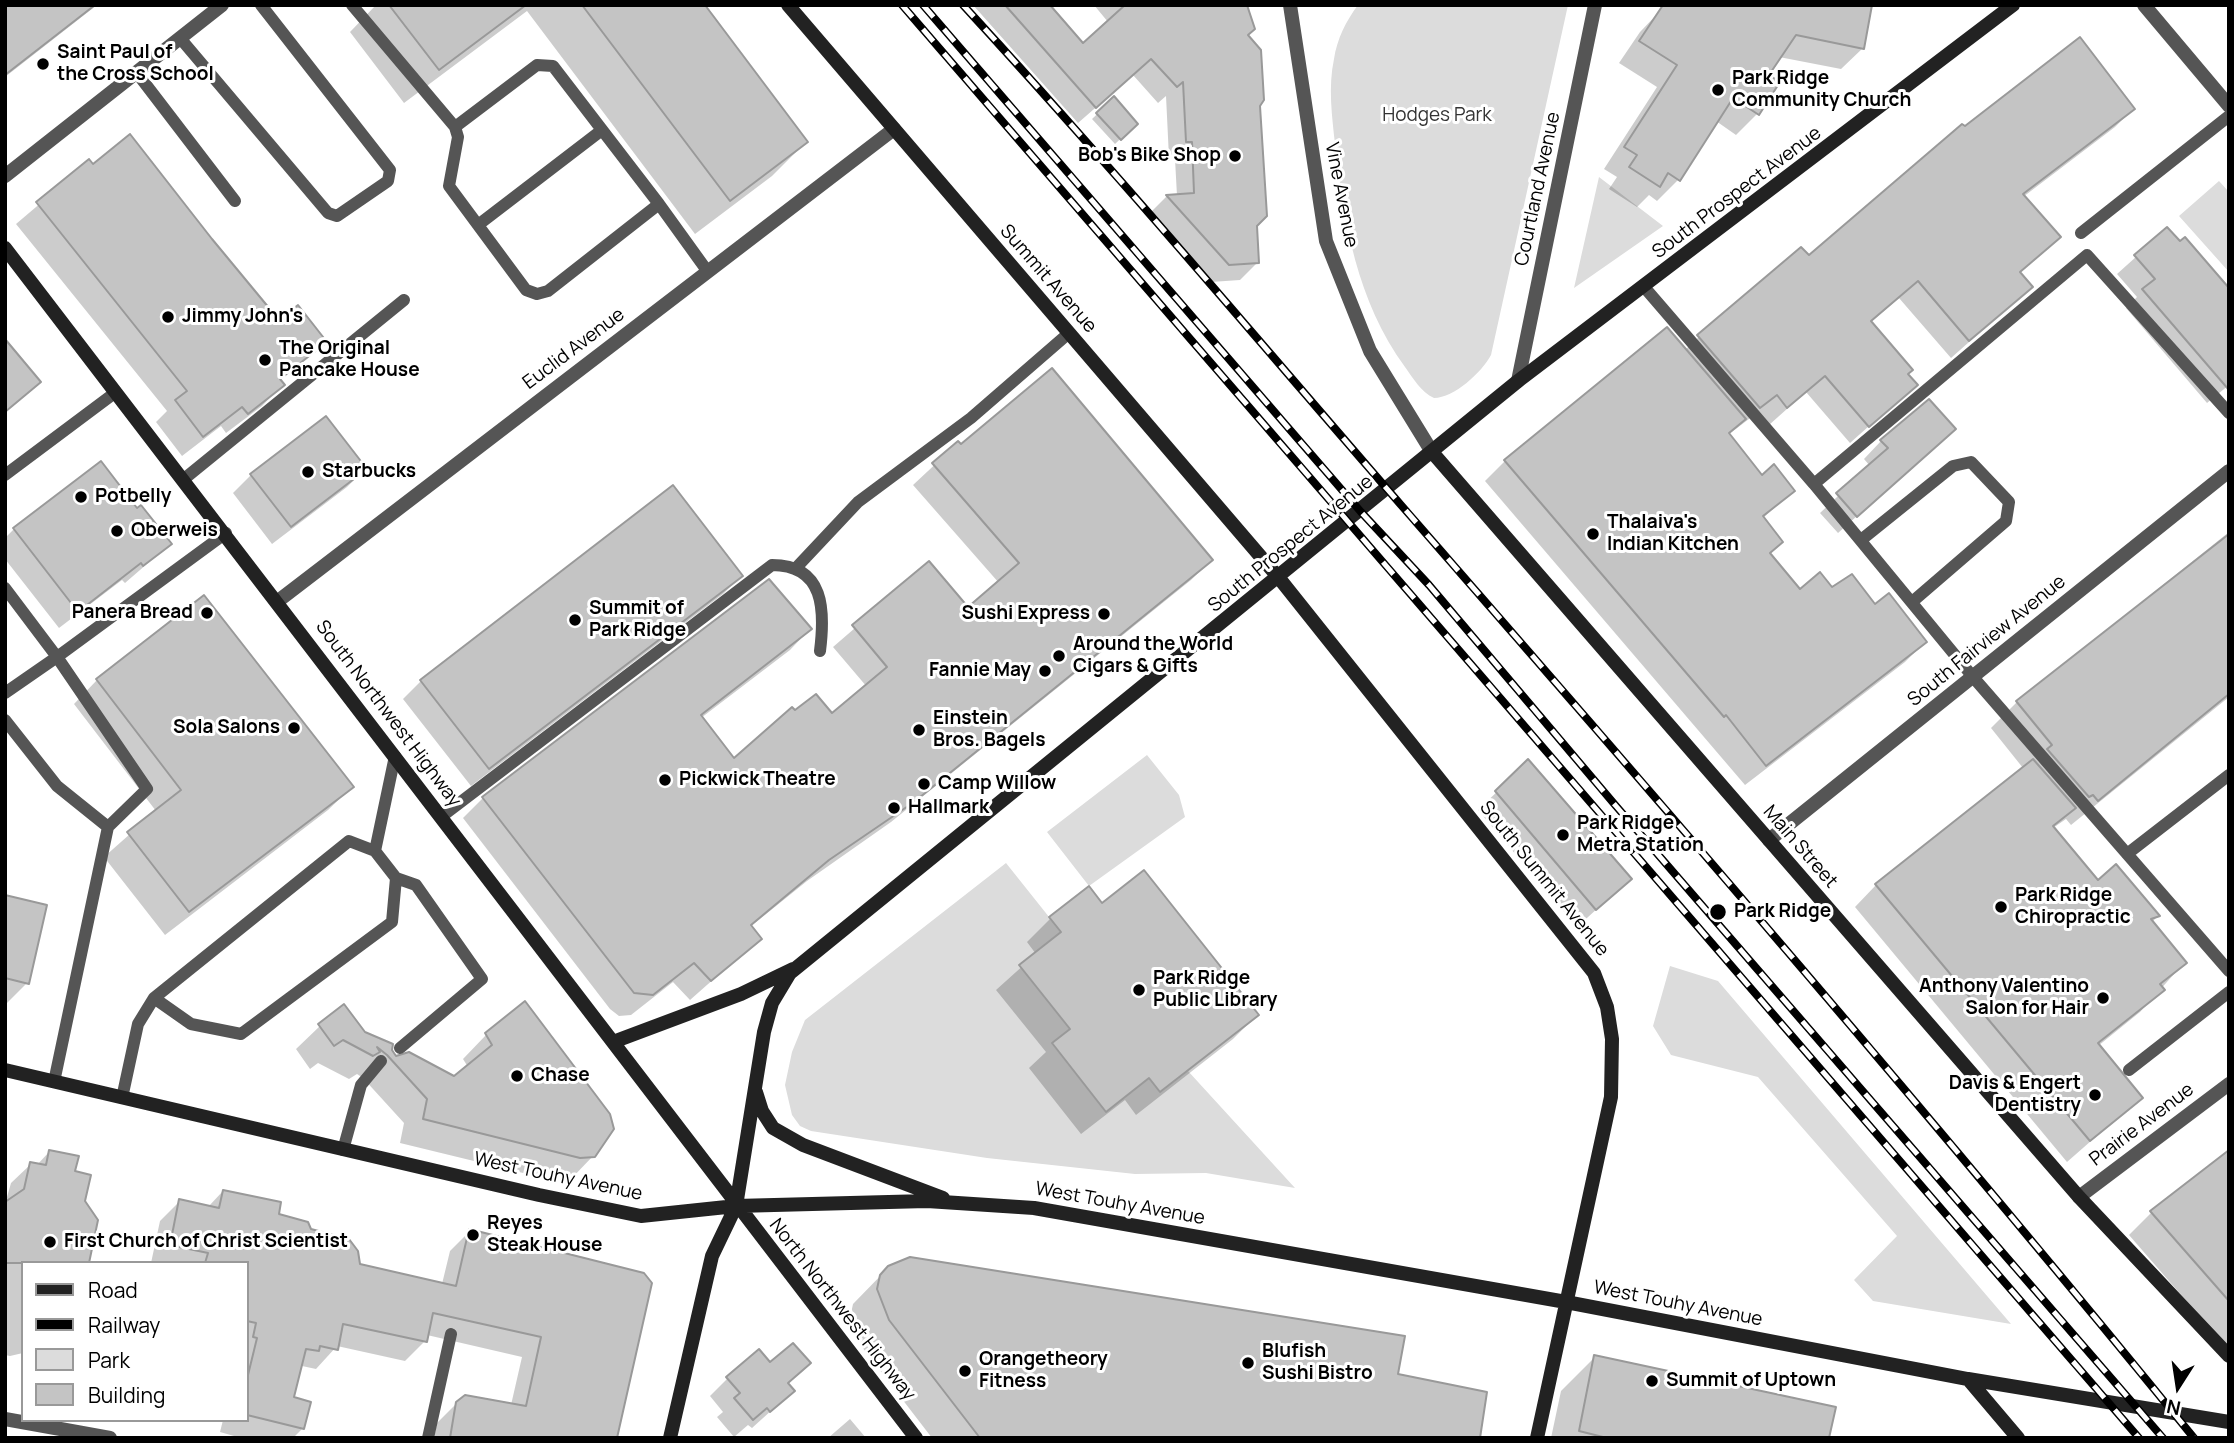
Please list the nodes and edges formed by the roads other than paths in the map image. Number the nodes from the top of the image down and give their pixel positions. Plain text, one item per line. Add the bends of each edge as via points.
1 (222, 5) edge
2 (261, 5) edge
3 (352, 5) edge
4 (788, 5) edge
5 (1595, 5) edge
6 (2013, 5) edge
7 (2144, 5) edge
8 (1293, 7) edge
9 (180, 38) junction
10 (137, 73) junction
11 (2229, 106) edge
12 (2229, 116) edge
13 (455, 127) junction
14 (894, 129) junction
15 (602, 130) junction
16 (5, 176) edge
17 (235, 201) dead end
18 (659, 204) junction
19 (478, 225) junction
20 (2081, 233) dead end
21 (5, 248) edge
22 (708, 272) junction
23 (1645, 288) junction
24 (404, 300) dead end
25 (1069, 333) junction
26 (1518, 381) junction
27 (116, 392) junction
28 (2229, 413) edge
29 (1432, 452) junction
30 (2229, 471) edge
31 (5, 475) edge
32 (184, 479) junction
33 (1814, 484) junction
34 (226, 533) junction
35 (1861, 540) junction
36 (795, 569) junction
37 (1279, 578) junction
38 (5, 588) edge
39 (278, 601) junction
40 (1912, 602) junction
41 (820, 651) dead end
42 (57, 657) junction
43 (1973, 677) junction
44 (5, 693) edge
45 (5, 720) edge
46 (395, 756) junction
47 (2229, 775) edge
48 (441, 817) junction
49 (108, 827) junction
50 (1769, 840) junction
51 (375, 850) junction
52 (2127, 854) junction
53 (396, 878) junction
54 (795, 968) junction
55 (2229, 971) edge
56 (2229, 992) edge
57 (154, 998) junction
58 (612, 1042) junction
59 (400, 1048) dead end
60 (381, 1061) dead end
61 (5, 1070) edge
62 (2129, 1070) dead end
63 (54, 1082) junction
64 (2229, 1084) edge
65 (755, 1088) junction
66 (122, 1098) junction
67 (343, 1150) junction
68 (2079, 1197) junction
69 (954, 1203) junction
70 (737, 1206) junction
71 (1566, 1302) junction
72 (452, 1334) dead end
73 (2229, 1356) edge
74 (1968, 1379) junction
75 (22, 1422) edge
76 (2229, 1422) edge
77 (110, 1438) edge
78 (428, 1438) edge
79 (670, 1438) edge
80 (916, 1438) edge
81 (1537, 1438) edge
82 (2018, 1438) edge

1 - 9 street
2 - 9 lane via 390,170 388,181 337,216 328,213
3 - 13 lane
4 - 14 street, Summit Avenue
5 - 26 street, Courtland Avenue
6 - 23 street, South Prospect Avenue
7 - 11 street
8 - 29 street, Vine Avenue via 1326,241 1370,351
9 - 10 street
10 - 16 street
10 - 17 lane
12 - 20 lane
13 - 15 lane via 537,65 546,63
13 - 19 lane via 458,137 449,186
14 - 22 street, Euclid Avenue
14 - 25 street, Summit Avenue
15 - 18 lane
15 - 19 lane
18 - 19 lane via 548,291 537,294 526,290
18 - 22 lane
21 - 27 street, South Northwest Highway
22 - 39 street, Euclid Avenue
23 - 26 street, South Prospect Avenue
23 - 33 lane
24 - 32 lane
25 - 36 lane via 971,418 858,502
25 - 37 street, Summit Avenue
26 - 29 street, South Prospect Avenue
27 - 31 lane
27 - 32 street, South Northwest Highway
28 - 33 lane via 2087,255
29 - 37 street, South Prospect Avenue
29 - 50 street, Main Street
30 - 43 street, South Fairview Avenue
32 - 34 street, South Northwest Highway
33 - 35 lane
34 - 39 street, South Northwest Highway
34 - 42 lane
35 - 40 lane
35 - 40 lane via 1953,466 1971,462 2009,502 2006,521
36 - 41 lane via 822,599
36 - 48 lane via 772,565
37 - 54 street, South Prospect Avenue
37 - 71 street, South Summit Avenue via 1594,973 1607,1007 1613,1078
38 - 42 lane
39 - 46 street, South Northwest Highway
40 - 43 lane
42 - 44 lane
42 - 49 lane via 146,789
43 - 50 street, South Fairview Avenue
43 - 52 lane
45 - 49 lane via 57,786
46 - 48 street, South Northwest Highway
46 - 51 lane
47 - 52 lane
48 - 58 street, South Northwest Highway
49 - 63 lane
50 - 68 street, Main Street
51 - 53 lane
51 - 57 lane via 349,841
52 - 55 lane
53 - 57 lane via 392,922 241,1034 191,1024
53 - 59 lane via 416,886 482,979
54 - 58 street via 741,994
54 - 65 street, South Prospect Avenue via 772,1003
56 - 62 lane
57 - 66 lane via 138,1024
58 - 70 street, South Northwest Highway
60 - 67 lane via 362,1085
61 - 63 street, West Touhy Avenue
63 - 66 street, West Touhy Avenue
64 - 68 street, Prairie Avenue
65 - 69 street via 773,1128 803,1145
65 - 70 street, South Prospect Avenue
66 - 67 street, West Touhy Avenue
67 - 70 street, West Touhy Avenue via 641,1216
68 - 73 street, Main Street
69 - 70 street, West Touhy Avenue
69 - 71 street, West Touhy Avenue via 1034,1208
70 - 79 street, South Prospect Avenue via 712,1256
70 - 80 street, North Northwest Highway
71 - 74 street, West Touhy Avenue
71 - 81 street, South Summit Avenue
72 - 78 lane
74 - 76 street, West Touhy Avenue
74 - 82 street
75 - 77 street

